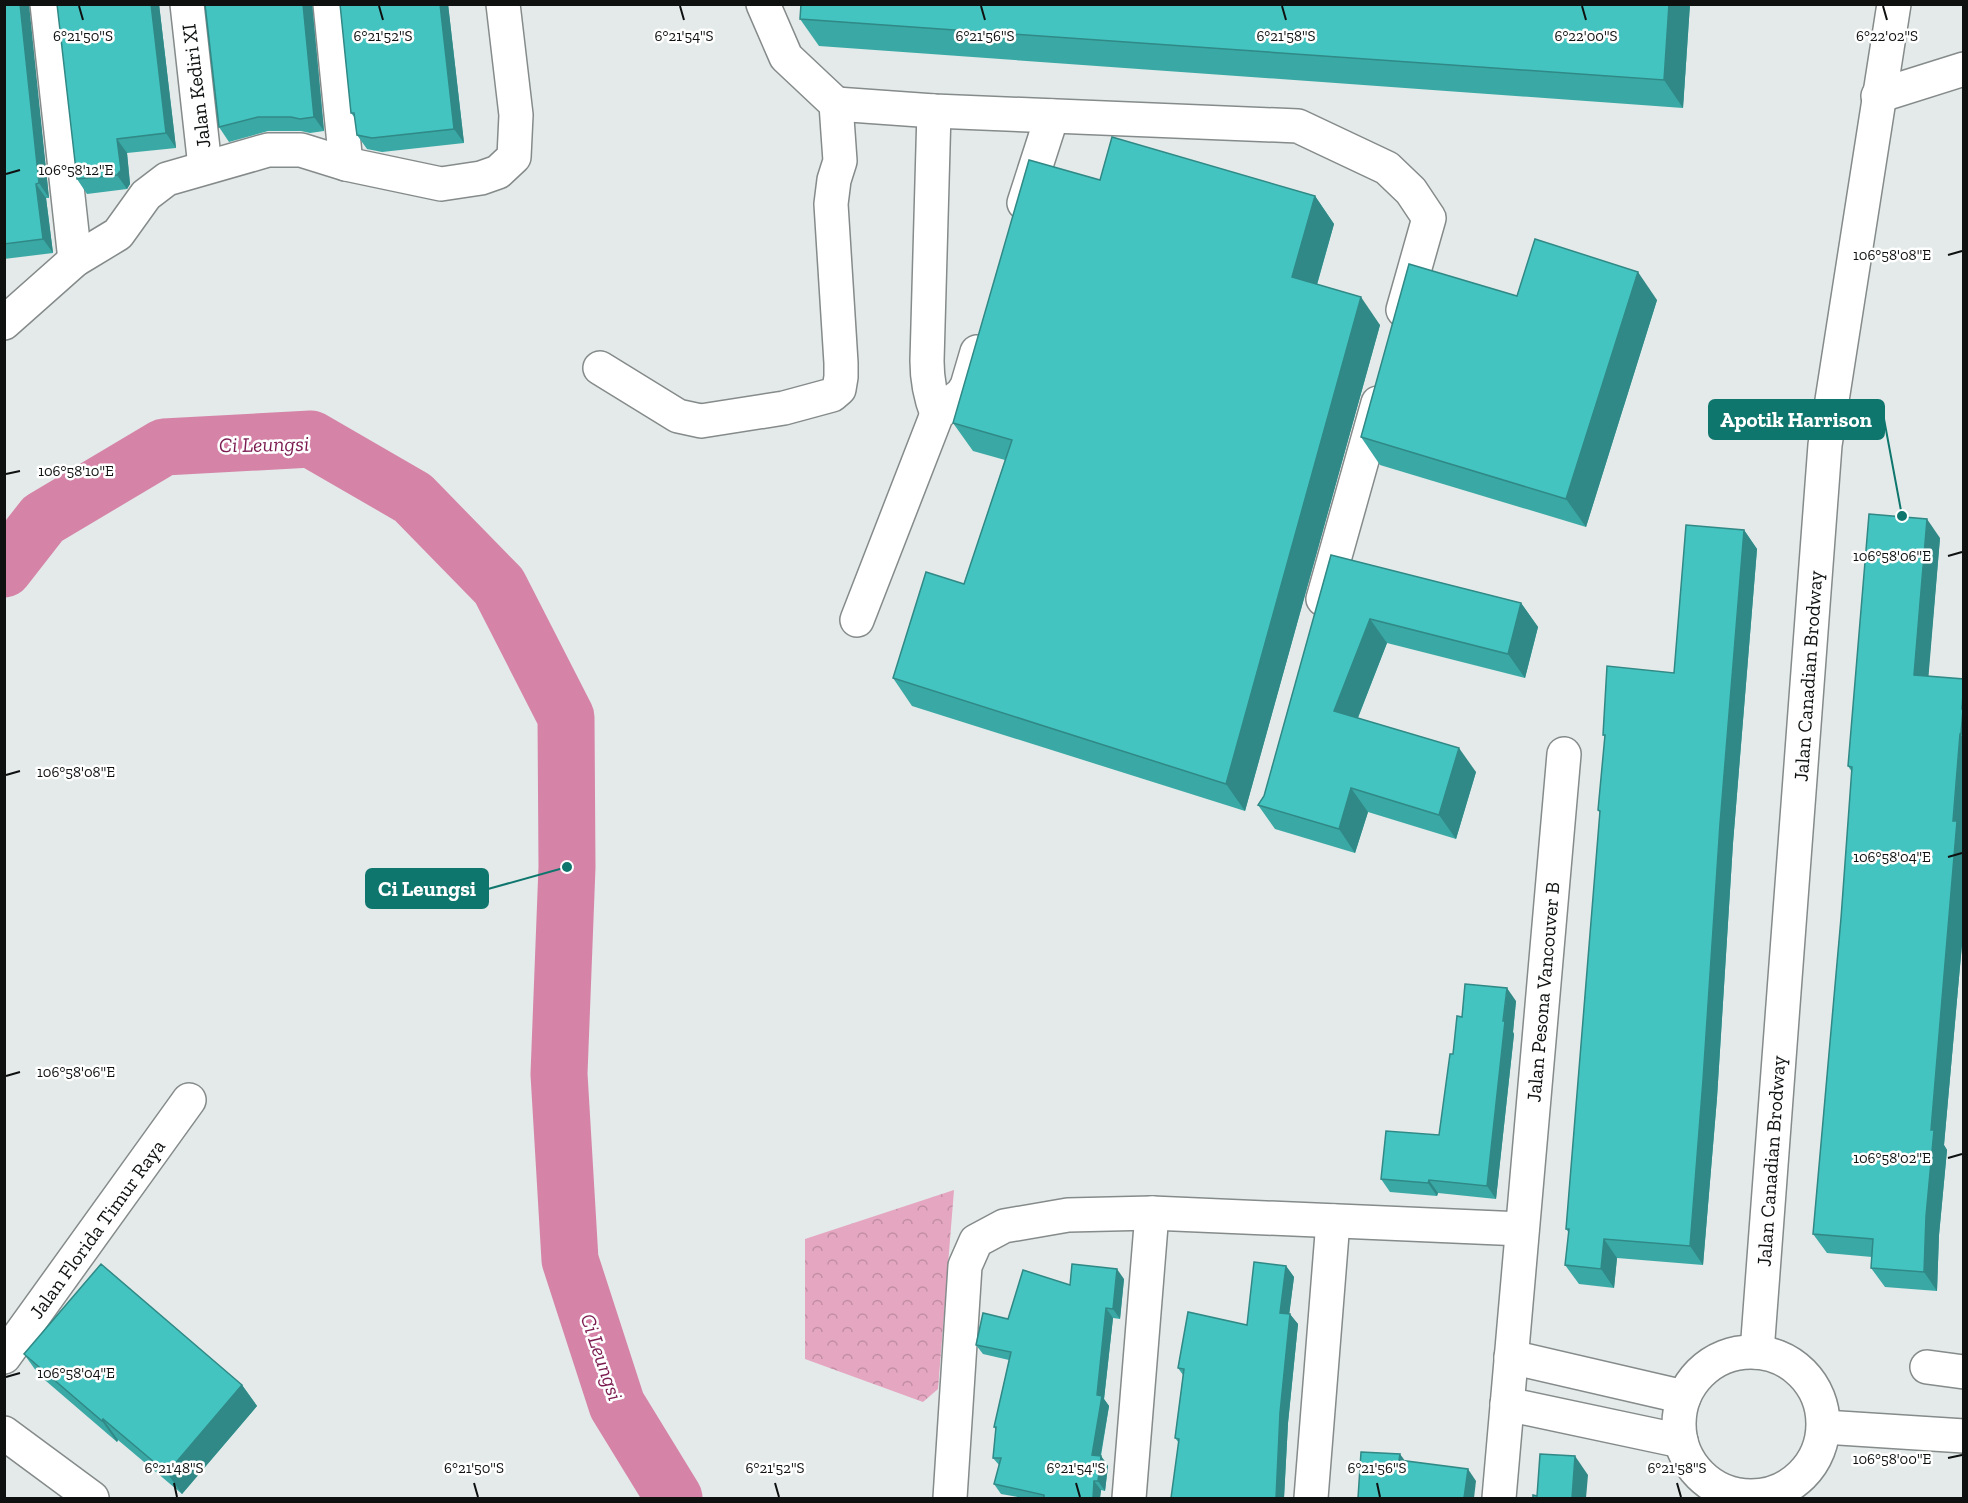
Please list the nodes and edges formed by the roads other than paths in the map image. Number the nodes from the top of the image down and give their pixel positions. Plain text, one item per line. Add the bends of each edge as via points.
1 (47, 4) edge
2 (187, 4) edge
3 (330, 4) edge
4 (503, 4) edge
5 (763, 4) edge
6 (1893, 4) edge
7 (1964, 69) edge
8 (1878, 96) junction
9 (836, 104) junction
10 (934, 111) junction
11 (1052, 116) junction
12 (346, 164) junction
13 (205, 167) junction
14 (1016, 228) edge
15 (75, 260) junction
16 (4, 323) edge
17 (985, 326) edge
18 (1397, 333) edge
19 (600, 368) dead end
20 (1384, 379) edge
21 (937, 414) junction
22 (857, 620) dead end
23 (1314, 631) edge
24 (1564, 754) dead end
25 (189, 1101) dead end
26 (1152, 1213) junction
27 (1333, 1221) junction
28 (1522, 1229) junction
29 (1757, 1352) junction
30 (4, 1357) edge
31 (1511, 1357) junction
32 (1927, 1367) dead end
33 (1964, 1372) edge
34 (1684, 1397) junction
35 (1507, 1404) junction
36 (1824, 1426) junction
37 (4, 1433) edge
38 (1964, 1436) edge
39 (1681, 1441) junction
40 (1746, 1497) edge
41 (92, 1498) edge
42 (950, 1498) edge
43 (1129, 1498) edge
44 (1311, 1498) edge
45 (1499, 1498) edge

1 - 15 street
2 - 13 street, Jalan Kediri XI
3 - 12 street
4 - 12 street via 516,115 514,157 498,172 441,184
5 - 9 street via 786,57
6 - 8 street, Jalan Canadian Brodway
7 - 8 street
8 - 29 street, Jalan Canadian Brodway via 1825,445
9 - 10 street
9 - 19 street via 840,161 831,204 839,389 832,395 784,408 701,421 678,416
10 - 11 street
10 - 21 street via 927,381
11 - 14 street
11 - 18 street via 1298,126 1387,168 1411,191 1429,218
12 - 13 street via 301,150 268,150
13 - 15 street via 167,178 146,195 118,234
15 - 16 street
17 - 21 street via 967,386
20 - 23 street
21 - 22 street
24 - 28 street, Jalan Pesona Vancouver B
25 - 30 street, Jalan Florida Timur Raya
26 - 27 street
26 - 42 street via 1068,1215 1004,1226 976,1242 965,1266
26 - 43 street
27 - 28 street
27 - 44 street
28 - 31 street, Jalan Pesona Vancouver B
29 - 34 street via 1734,1354 1713,1362 1696,1377
29 - 36 street via 1778,1357 1797,1368 1812,1385
31 - 34 street
31 - 35 street, Jalan Pesona Vancouver B
32 - 33 street
34 - 39 street via 1679,1419
35 - 39 street
35 - 45 street, Jalan Pesona Vancouver B
36 - 38 street
36 - 40 street via 1819,1449 1791,1485 1770,1495
37 - 41 street
39 - 40 street via 1690,1462 1705,1480

